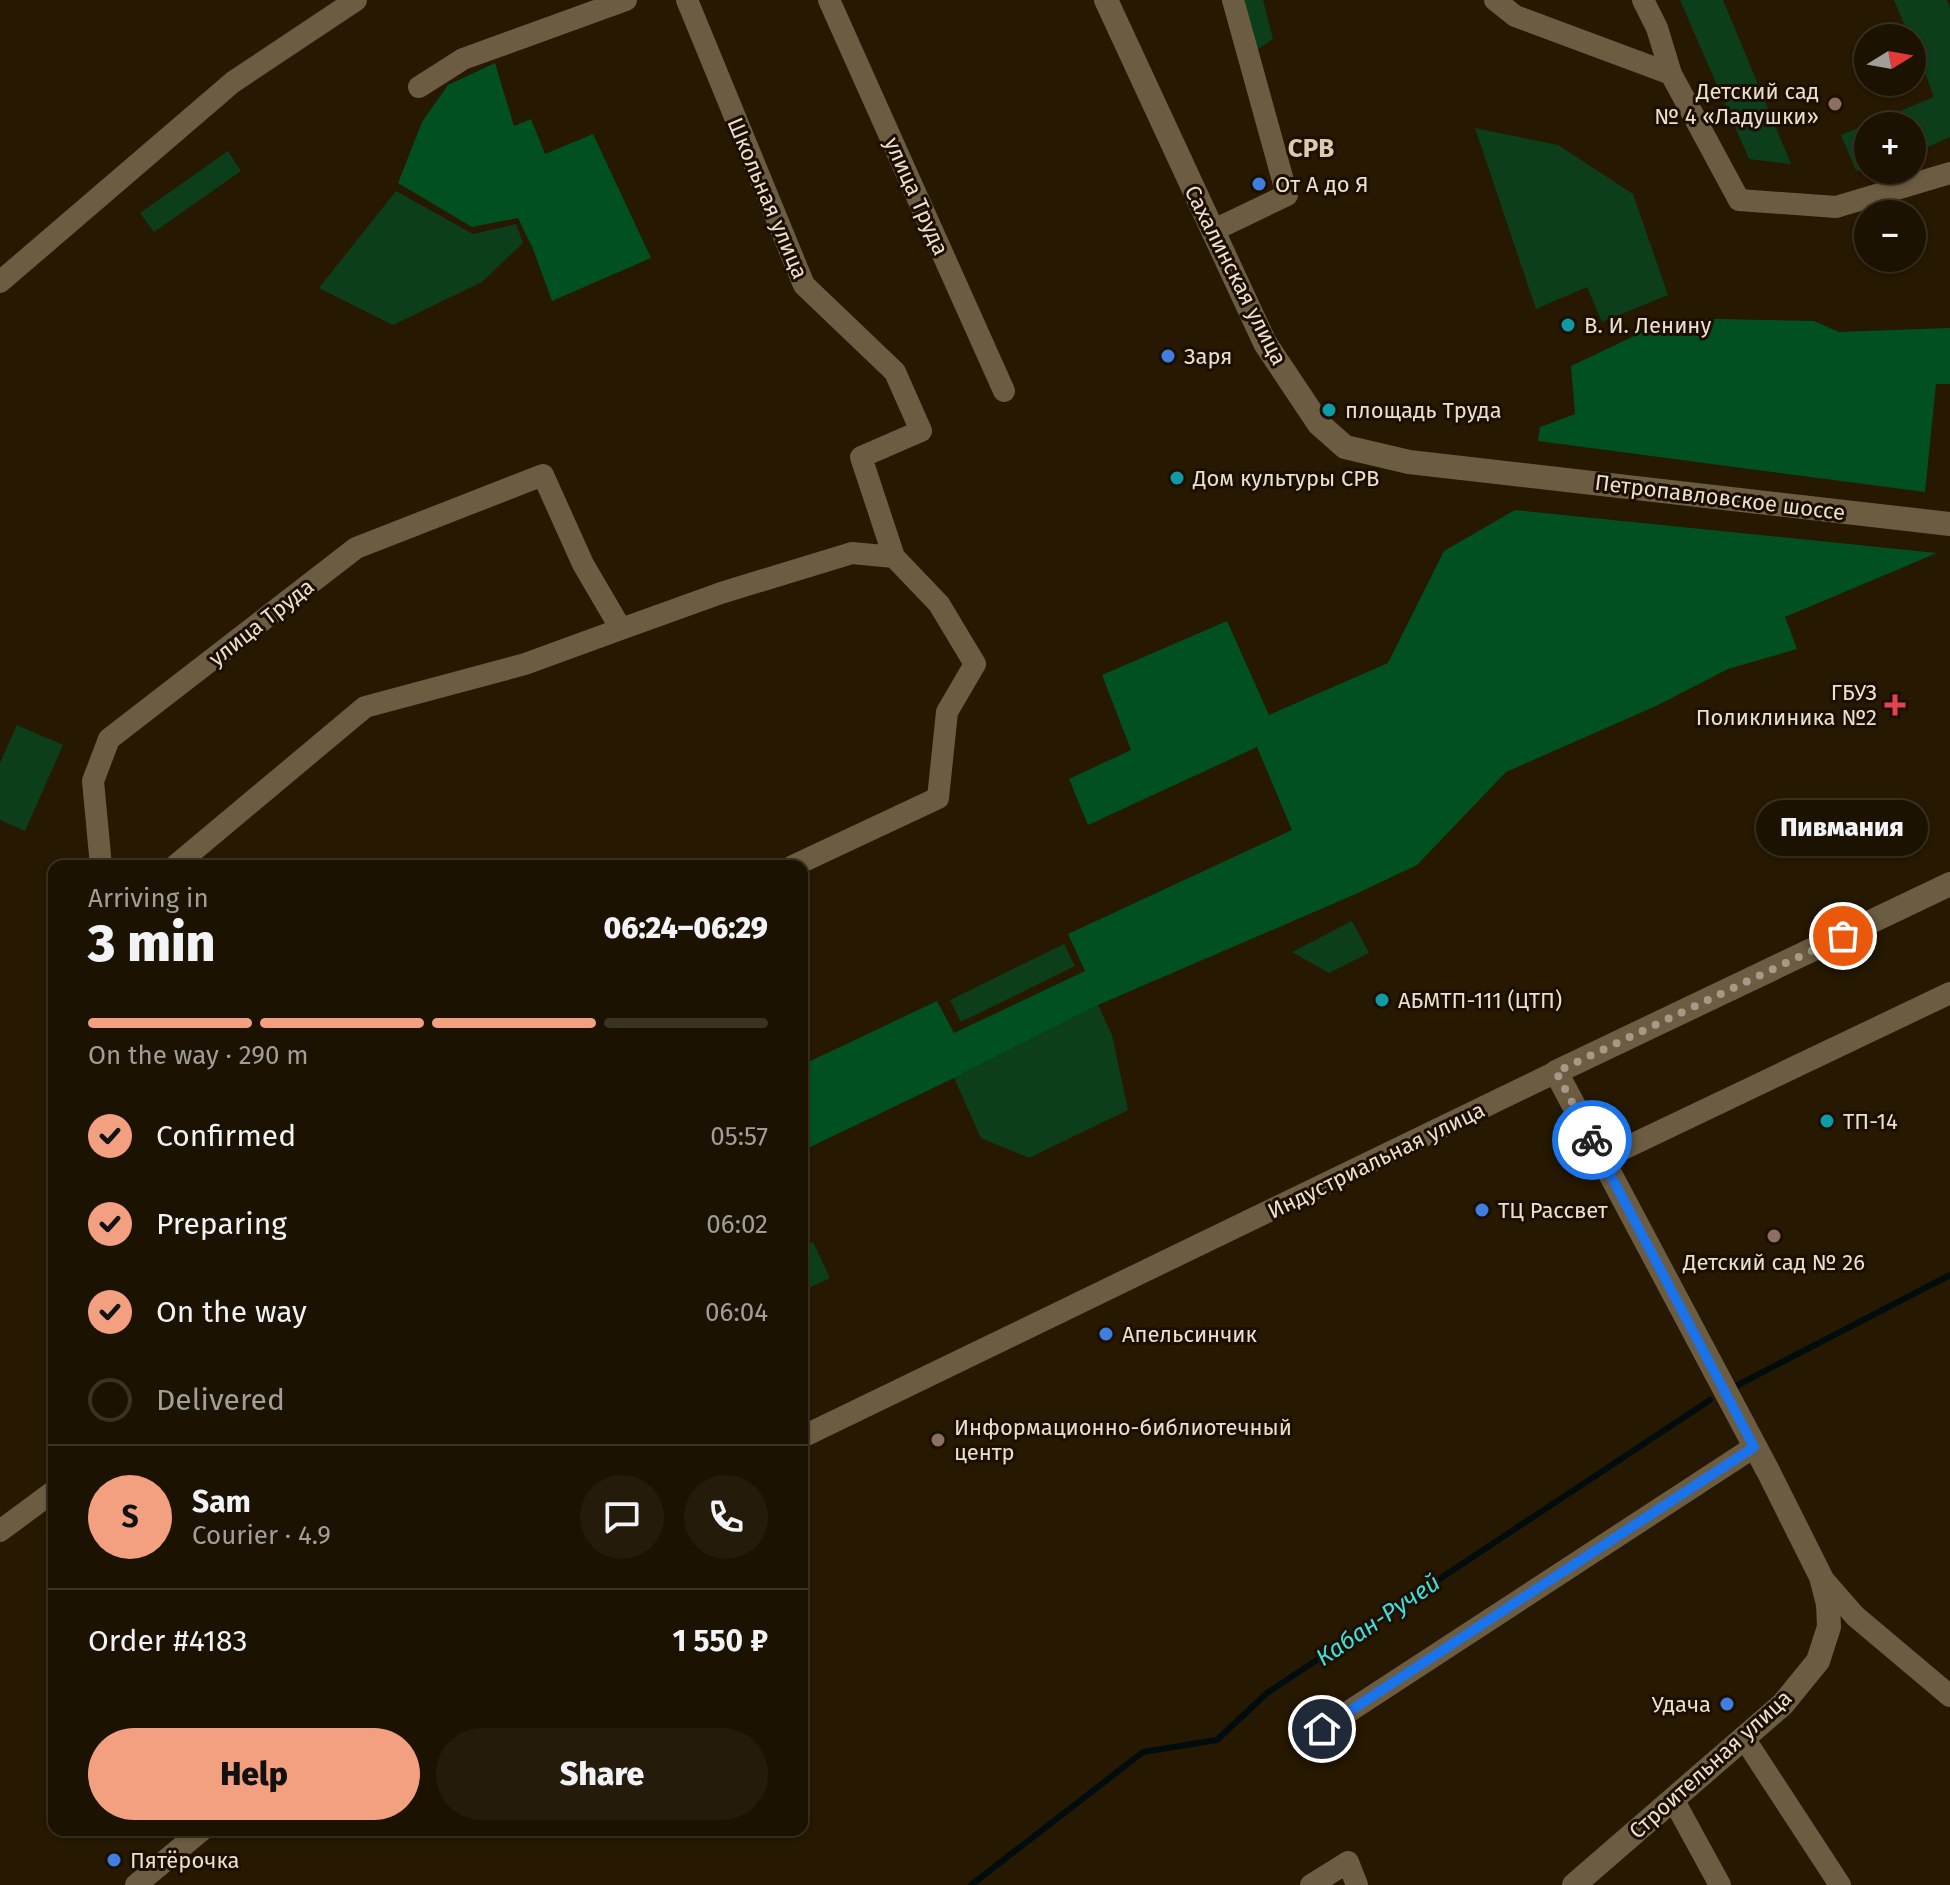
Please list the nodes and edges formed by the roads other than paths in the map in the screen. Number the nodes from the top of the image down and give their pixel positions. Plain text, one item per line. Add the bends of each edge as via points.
1 (356, 0) edge
2 (626, 0) edge
3 (687, 0) edge
4 (829, 0) edge
5 (1106, 0) edge
6 (1233, 0) edge
7 (1495, 0) edge
8 (1643, 0) edge
9 (1671, 74) junction
10 (419, 87) dead end
11 (1950, 173) edge
12 (1212, 231) junction
13 (0, 282) edge
14 (1004, 391) dead end
15 (1489, 471) joint
16 (1950, 524) edge
17 (894, 557) junction
18 (621, 629) junction
19 (100, 860) edge
20 (182, 860) edge
21 (806, 860) edge
22 (1950, 884) edge
23 (1950, 993) edge
24 (1556, 1072) junction
25 (1602, 1159) junction
26 (808, 1434) edge
27 (1754, 1447) junction
28 (48, 1495) edge
29 (0, 1531) edge
30 (1821, 1577) junction
31 (1950, 1696) edge
32 (1322, 1729) dead end
33 (1744, 1738) junction
34 (1673, 1799) junction
35 (195, 1836) edge
36 (136, 1885) edge
37 (1311, 1885) edge
38 (1357, 1885) edge
39 (1574, 1885) edge
40 (1720, 1885) edge
41 (1840, 1885) edge

1 - 13 street via 233,82
2 - 10 street via 463,59
3 - 17 street, Школьная улица via 804,285 895,372 921,431 861,457
4 - 14 street, улица Труда
5 - 12 street, Сахалинская улица
6 - 12 street via 1287,195
7 - 9 street via 1515,16
8 - 9 street
9 - 11 street via 1739,200 1836,207
12 - 15 street, Сахалинская улица via 1265,343 1319,424 1345,447 1409,462
15 - 16 street, Петропавловское шоссе
17 - 18 street via 852,553
17 - 21 street, Школьная улица via 939,604 975,664 947,712 938,798
18 - 19 street, улица Труда via 583,564 543,475 356,548 109,739 93,781
18 - 20 street via 525,664 365,707
22 - 24 street, Индустриальная улица
23 - 25 street
24 - 25 street, Строительная улица
24 - 26 street, Индустриальная улица
25 - 27 street, Строительная улица
27 - 30 street, Строительная улица
27 - 32 street
28 - 29 street
30 - 31 street via 1855,1616
30 - 33 street, Строительная улица via 1829,1627 1818,1661 1783,1704
33 - 34 street, Строительная улица
33 - 41 street
34 - 39 street, Строительная улица
34 - 40 street
35 - 36 street
37 - 38 street via 1348,1862

